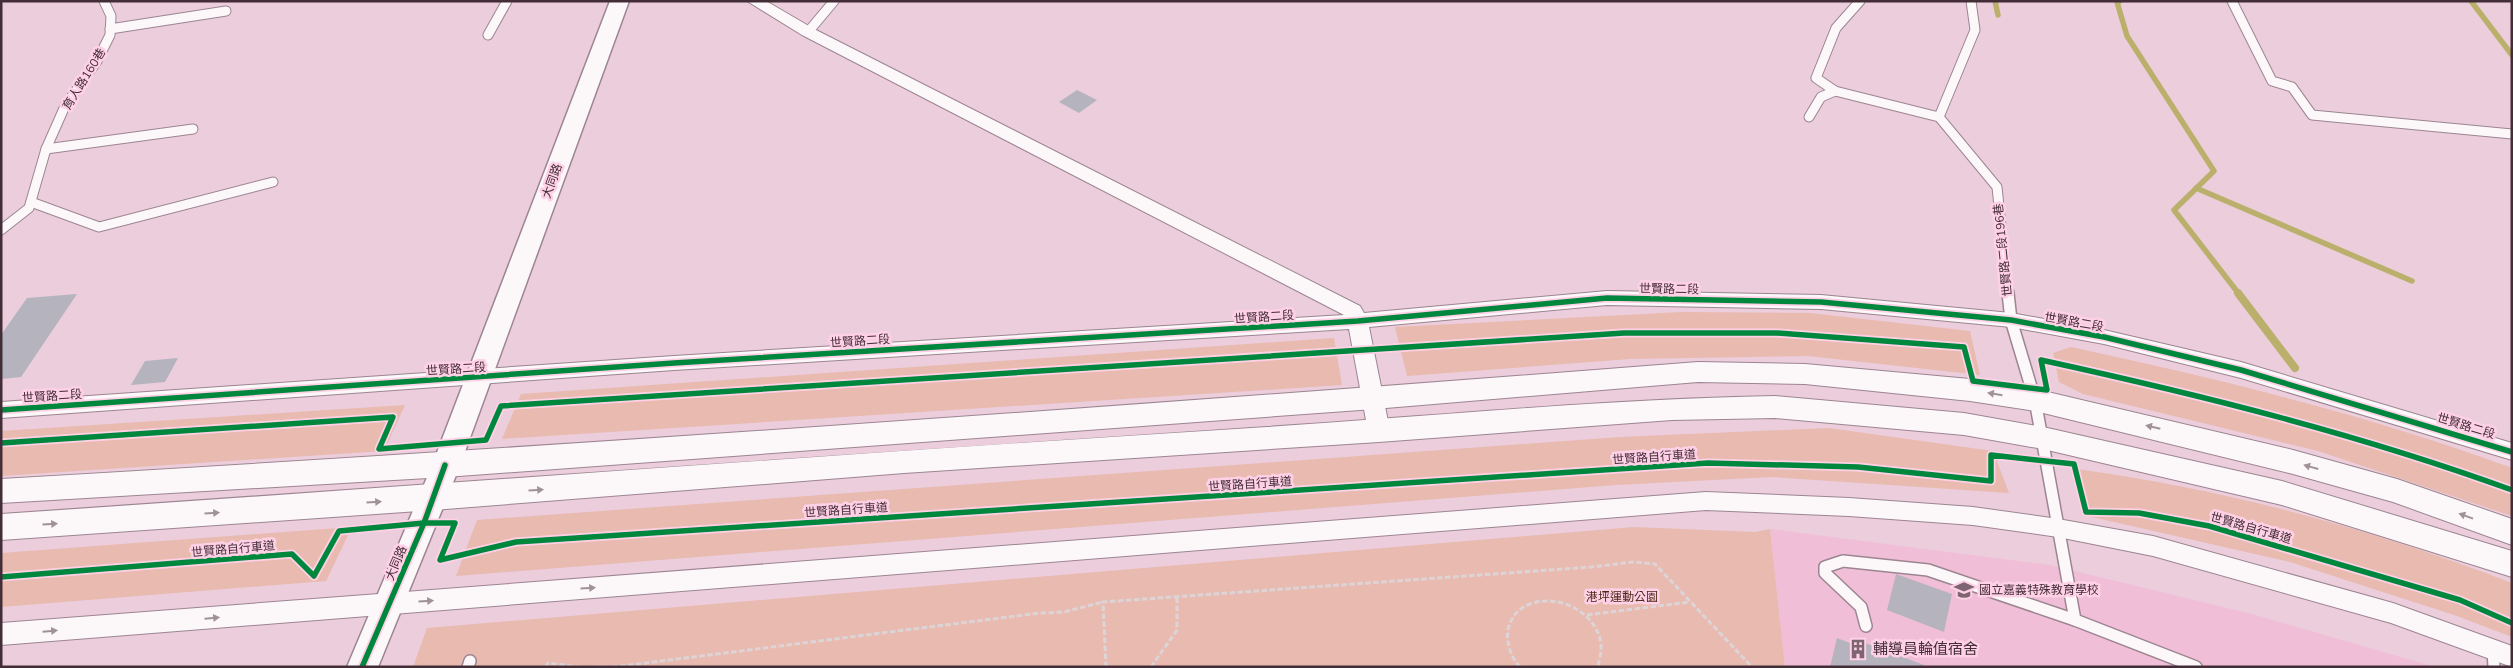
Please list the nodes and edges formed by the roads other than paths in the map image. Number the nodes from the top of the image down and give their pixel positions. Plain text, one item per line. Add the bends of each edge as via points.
1 (104, 1) edge
2 (507, 1) edge
3 (620, 1) edge
4 (754, 1) edge
5 (834, 1) edge
6 (1860, 1) edge
7 (1972, 1) edge
8 (2232, 1) edge
9 (226, 11) dead end
10 (110, 29) junction
11 (808, 32) junction
12 (488, 35) dead end
13 (1835, 91) junction
14 (1809, 117) dead end
15 (1939, 117) junction
16 (193, 129) dead end
17 (2512, 134) edge
18 (46, 149) junction
19 (273, 182) dead end
20 (31, 202) junction
21 (1, 230) edge
22 (2011, 320) junction
23 (1358, 321) junction
24 (478, 378) junction
25 (1374, 398) junction
26 (2035, 400) junction
27 (1, 410) edge
28 (1379, 431) junction
29 (2043, 438) junction
30 (2512, 452) edge
31 (445, 465) junction
32 (1, 492) edge
33 (433, 498) junction
34 (1, 527) edge
35 (2058, 528) junction
36 (2512, 532) edge
37 (2512, 564) edge
38 (389, 604) junction
39 (2076, 620) junction
40 (1866, 626) dead end
41 (1, 634) edge
42 (2500, 658) edge
43 (362, 667) edge
44 (2196, 667) edge

1 - 10 lane via 110,16
2 - 12 lane
3 - 24 street, 大同路
4 - 11 street
5 - 11 lane
6 - 13 lane via 1836,28 1816,78
7 - 15 lane via 1975,30
8 - 17 lane via 2272,81 2292,87 2312,115
9 - 10 lane
10 - 18 lane, 育人路160巷 via 97,62 65,106
11 - 23 street via 1353,311
13 - 14 lane via 1821,97
13 - 15 lane
15 - 22 lane, 世賢路二段196巷 via 1997,187
16 - 18 lane
18 - 20 lane, 育人路160巷
19 - 20 lane via 100,227
20 - 21 lane, 育人路160巷 via 29,208
22 - 23 street, 世賢路二段 via 1821,302 1607,298
22 - 26 lane, 世賢路二段196巷
22 - 30 street, 世賢路二段 via 2104,337 2242,370
23 - 24 street, 世賢路二段
23 - 25 street
24 - 27 street, 世賢路二段
24 - 31 street, 大同路
26 -> 25 main road via 1970,390 1805,374 1698,372
25 - 28 street
25 - 31 main road
26 - 29 lane, 世賢路二段196巷
36 -> 26 main road via 2397,491 2293,462
28 - 29 main road via 1672,409 1775,407 1861,412 1964,424
33 -> 28 main road via 904,461
29 - 35 lane, 世賢路二段196巷
29 - 37 main road via 2282,493
31 - 32 main road
31 - 33 street, 大同路
34 -> 33 main road
33 - 38 street, 大同路
38 -> 35 street via 1706,501 1868,508 1972,516
35 - 39 lane, 世賢路二段196巷
35 - 42 street via 2153,546 2393,613
41 -> 38 street
38 - 43 street, 大同路
39 - 40 lane via 1928,570 1843,561 1825,567 1825,573 1861,607
39 - 44 lane

